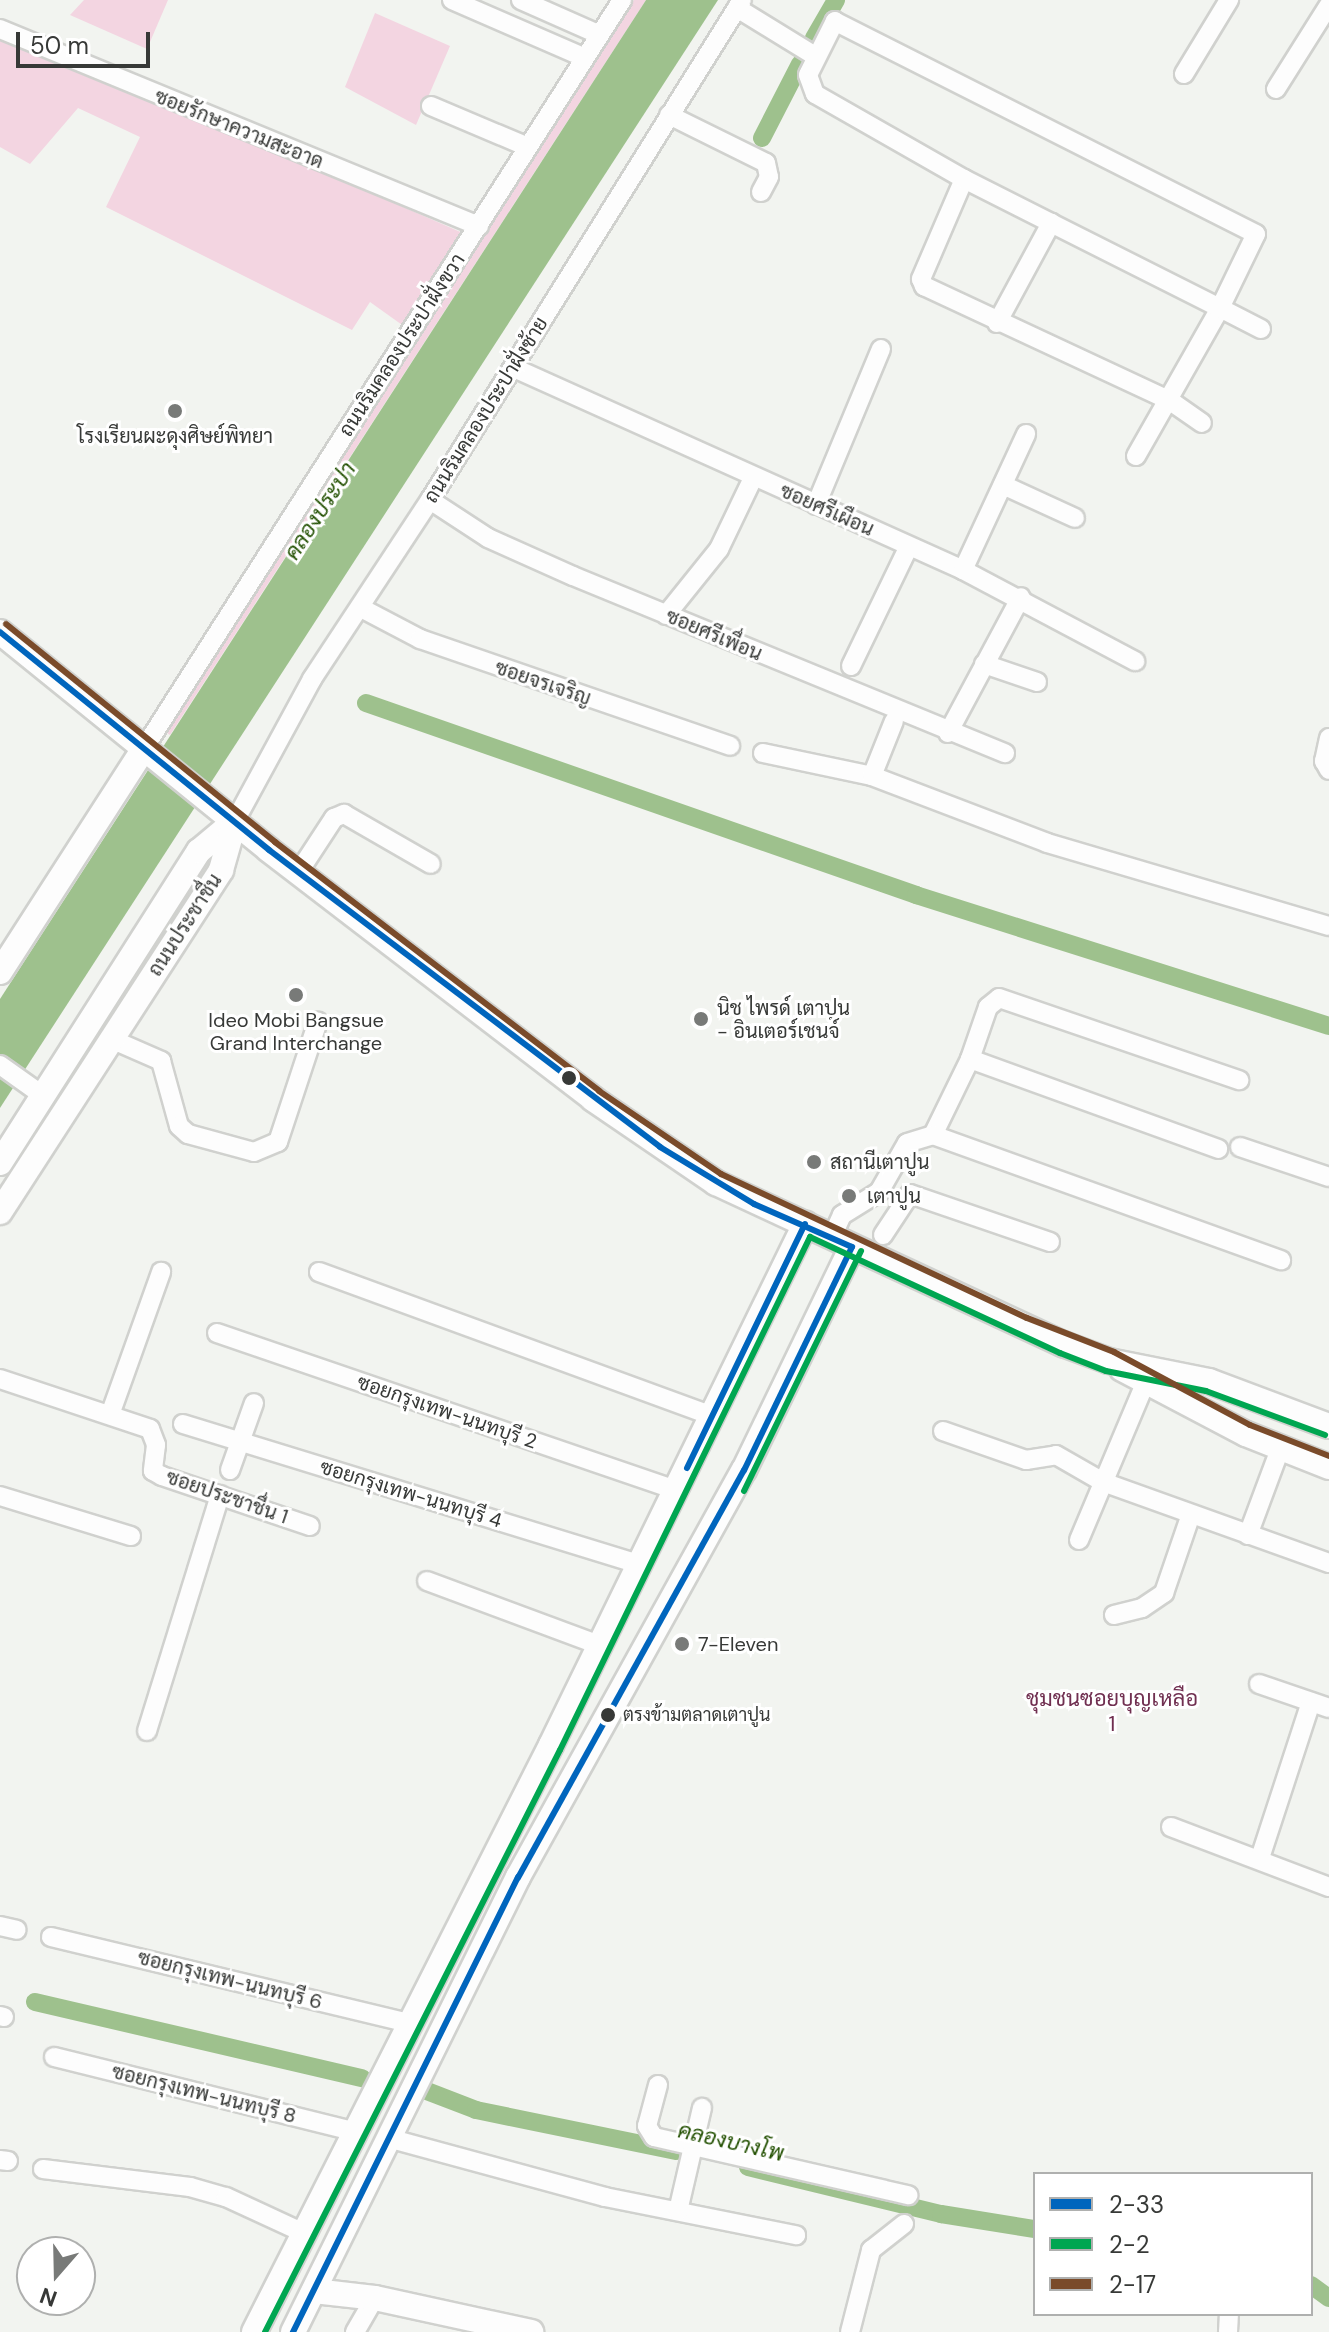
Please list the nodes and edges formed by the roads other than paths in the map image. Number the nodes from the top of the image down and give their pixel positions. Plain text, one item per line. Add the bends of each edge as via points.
1 (452, 0) edge
2 (521, 0) edge
3 (622, 0) edge
4 (1229, 0) edge
5 (739, 4) edge
6 (1329, 5) edge
7 (0, 29) edge
8 (598, 34) junction
9 (815, 56) junction
10 (583, 57) junction
11 (1184, 74) dead end
12 (1276, 89) dead end
13 (431, 106) dead end
14 (669, 115) junction
15 (528, 147) junction
16 (964, 179) junction
17 (761, 192) dead end
18 (1051, 223) junction
19 (479, 226) junction
20 (1220, 308) junction
21 (997, 323) junction
22 (1261, 329) dead end
23 (881, 349) dead end
24 (514, 368) junction
25 (1169, 400) junction
26 (1202, 423) dead end
27 (1026, 434) dead end
28 (1136, 456) dead end
29 (753, 478) junction
30 (1003, 485) junction
31 (430, 500) junction
32 (816, 505) junction
33 (1075, 518) dead end
34 (909, 546) junction
35 (963, 570) junction
36 (1021, 597) junction
37 (361, 608) junction
38 (666, 615) junction
39 (0, 616) edge
40 (4, 638) edge
41 (1135, 661) dead end
42 (984, 664) junction
43 (851, 666) dead end
44 (1037, 682) dead end
45 (894, 721) dead end
46 (948, 733) junction
47 (1329, 738) edge
48 (730, 746) dead end
49 (146, 752) junction
50 (763, 753) dead end
51 (1005, 753) dead end
52 (1326, 766) edge
53 (872, 776) junction
54 (235, 821) junction
55 (431, 864) dead end
56 (298, 873) junction
57 (1329, 926) edge
58 (0, 972) edge
59 (318, 1021) dead end
60 (111, 1039) junction
61 (970, 1059) junction
62 (0, 1065) edge
63 (1239, 1080) dead end
64 (35, 1088) junction
65 (933, 1135) junction
66 (1240, 1147) dead end
67 (1218, 1149) dead end
68 (0, 1163) edge
69 (1329, 1177) edge
70 (0, 1212) edge
71 (805, 1224) junction
72 (837, 1226) junction
73 (883, 1235) dead end
74 (1050, 1242) dead end
75 (852, 1247) junction
76 (1281, 1260) dead end
77 (161, 1272) dead end
78 (319, 1272) dead end
79 (217, 1333) dead end
80 (1109, 1361) junction
81 (0, 1379) edge
82 (1145, 1384) junction
83 (254, 1403) dead end
84 (111, 1412) junction
85 (712, 1416) junction
86 (183, 1424) dead end
87 (1329, 1426) edge
88 (943, 1431) dead end
89 (240, 1441) junction
90 (1280, 1449) junction
91 (1329, 1467) edge
92 (230, 1470) dead end
93 (1103, 1482) junction
94 (676, 1490) junction
95 (220, 1495) junction
96 (0, 1496) edge
97 (1191, 1514) junction
98 (310, 1526) dead end
99 (1248, 1535) junction
100 (131, 1536) dead end
101 (1079, 1540) dead end
102 (1329, 1563) edge
103 (638, 1564) junction
104 (427, 1581) dead end
105 (1114, 1615) dead end
106 (599, 1645) junction
107 (1259, 1684) dead end
108 (1320, 1705) edge
109 (147, 1731) dead end
110 (1171, 1827) dead end
111 (1260, 1858) junction
112 (1329, 1887) edge
113 (51, 1937) dead end
114 (409, 2023) junction
115 (54, 2057) dead end
116 (658, 2085) dead end
117 (702, 2108) dead end
118 (354, 2131) junction
119 (385, 2143) junction
120 (693, 2151) junction
121 (43, 2169) dead end
122 (908, 2195) dead end
123 (678, 2211) junction
124 (904, 2224) dead end
125 (304, 2233) junction
126 (796, 2235) dead end
127 (314, 2291) junction
128 (375, 2298) junction
129 (517, 2330) edge
130 (254, 2332) edge
131 (293, 2332) edge
132 (355, 2332) edge
133 (850, 2332) edge

1 - 10 street
2 - 8 street
3 - 8 street, ถนนริมคลองประปาฝั่งขวา
4 - 11 street
5 - 9 street
5 - 14 street, ถนนริมคลองประปาฝั่งซ้าย
6 - 12 street
7 - 19 street, ซอยรักษาความสะอาด
8 - 10 street, ถนนริมคลองประปาฝั่งขวา
9 - 16 street via 808,86 815,94
9 - 20 street via 835,21 1251,227 1256,241
10 - 15 street, ถนนริมคลองประปาฝั่งขวา
13 - 15 street
14 - 17 street via 766,163 769,177
14 - 24 street, ถนนริมคลองประปาฝั่งซ้าย
15 - 19 street, ถนนริมคลองประปาฝั่งขวา
16 - 18 street
16 - 21 street via 921,279 932,290
18 - 20 street
18 - 21 street
19 - 49 street, ถนนริมคลองประปาฝั่งขวา
20 - 22 street
20 - 25 street
21 - 25 street
23 - 32 street
24 - 29 street, ซอยศรีเผือน
24 - 31 street, ถนนริมคลองประปาฝั่งซ้าย
25 - 26 street
25 - 28 street
27 - 30 street
29 - 32 street, ซอยศรีเผือน
29 - 38 street via 719,549
30 - 33 street
30 - 35 street
31 - 37 street, ถนนริมคลองประปาฝั่งซ้าย
31 - 38 street, ซอยศรีเพื่อน via 488,538
32 - 34 street, ซอยศรีเผือน
34 - 35 street, ซอยศรีเผือน
34 - 43 street
35 - 36 street, ซอยศรีเผือน
36 - 41 street, ซอยศรีเผือน
36 - 42 street
37 - 48 street, ซอยจรเจริญ via 420,639
37 - 54 street, ถนนริมคลองประปาฝั่งซ้าย via 275,740
38 - 46 street, ซอยศรีเพื่อน
39 - 40 main road
40 - 49 main road
42 - 44 street
42 - 46 street
45 - 53 street
46 - 51 street, ซอยศรีเพื่อน
47 - 52 street
49 - 54 main road
49 - 58 main road, ถนนริมคลองประปาฝั่งขวา
50 - 53 street
53 - 57 street via 1047,843
54 - 56 main road
54 - 60 main road, ถนนประชาชื่น via 221,870
54 - 64 main road, ถนนประชาชื่น via 199,851
55 - 56 street via 344,814 334,818
56 - 71 main road via 660,1147 754,1204
59 - 60 street via 278,1142 254,1152 188,1134 179,1126 161,1061
60 - 70 main road, ถนนประชาชื่น
61 - 63 street via 988,1007 999,998
61 - 65 street
61 - 67 street
62 - 64 street
64 - 68 main road, ถนนประชาชื่น
65 - 72 street via 907,1143 879,1192 842,1215
65 - 76 street
66 - 69 street
71 - 72 street
71 - 75 main road
71 - 85 main road
72 - 75 street
73 - 74 street via 910,1194
75 - 80 main road
75 - 119 main road via 744,1470 587,1746
77 - 84 street
78 - 85 street
79 - 94 street, ซอยกรุงเทพ-นนทบุรี 2
80 - 82 main road
80 - 87 main road via 1209,1381
81 - 84 street, ซอยประชาชื่น 1
82 - 90 main road
82 - 93 street
83 - 89 street
84 - 95 street, ซอยประชาชื่น 1 via 150,1429 156,1445 153,1471
85 - 94 main road
86 - 89 street, ซอยกรุงเทพ-นนทบุรี 4
88 - 93 street via 1026,1460 1056,1455
89 - 92 street
89 - 103 street, ซอยกรุงเทพ-นนทบุรี 4
90 - 91 main road
90 - 99 street
93 - 97 street
93 - 101 street
94 - 103 main road
95 - 98 street, ซอยประชาชื่น 1
95 - 109 street
96 - 100 street
97 - 99 street
97 - 105 street via 1164,1593 1142,1608
99 - 102 street
103 - 106 main road
104 - 106 street
106 - 114 main road
107 - 108 street
108 - 111 street
110 - 111 street
111 - 112 street
113 - 114 street, ซอยกรุงเทพ-นนทบุรี 6
114 - 118 main road
115 - 118 street, ซอยกรุงเทพ-นนทบุรี 8
116 - 120 street via 647,2131
117 - 120 street
118 - 119 main road
118 - 125 main road
119 - 123 street
119 - 127 main road
120 - 122 street
120 - 123 street
121 - 125 street via 190,2187 226,2197
123 - 126 street
124 - 133 street via 871,2250
125 - 130 main road
127 - 128 main road
127 - 131 main road
128 - 129 main road
128 - 132 street

